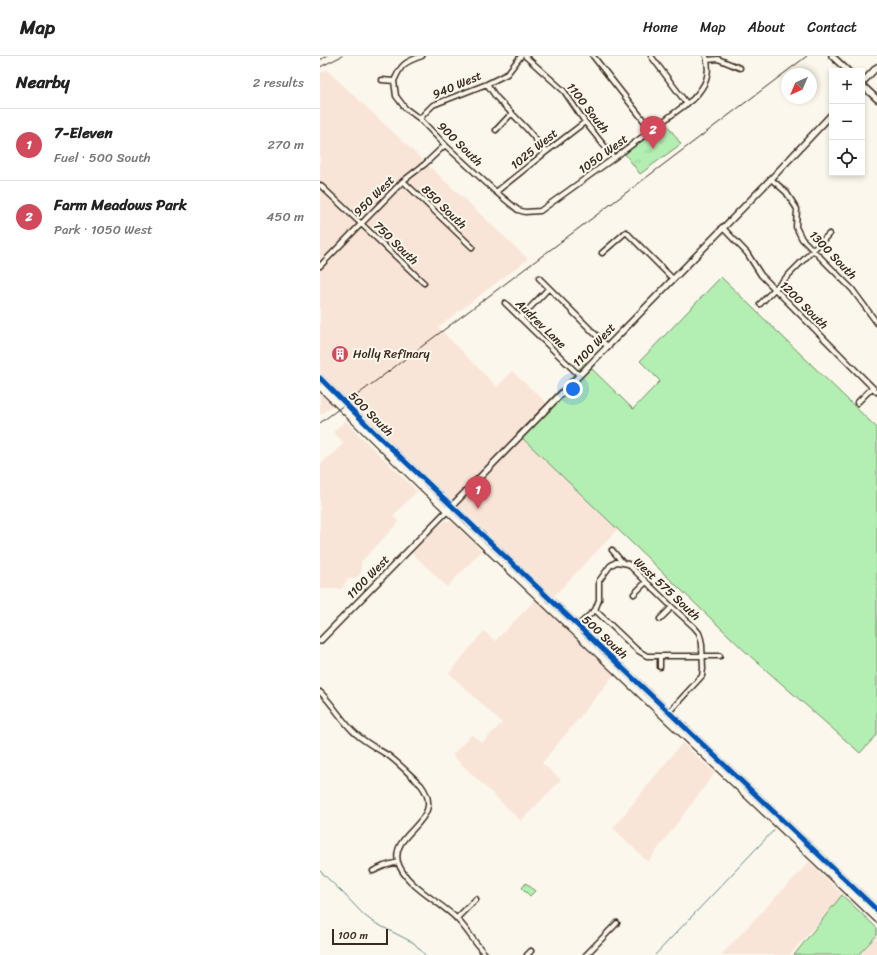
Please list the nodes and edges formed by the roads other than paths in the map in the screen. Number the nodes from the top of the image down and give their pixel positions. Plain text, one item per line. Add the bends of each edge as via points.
1 (422, 56) edge
2 (521, 56) edge
3 (525, 56) edge
4 (593, 56) edge
5 (651, 56) edge
6 (832, 56) edge
7 (707, 59) edge
8 (877, 67) edge
9 (740, 68) dead end
10 (845, 68) edge
11 (382, 80) dead end
12 (394, 81) junction
13 (865, 81) edge
14 (487, 84) junction
15 (865, 87) edge
16 (877, 99) edge
17 (687, 104) junction
18 (512, 113) junction
19 (829, 117) edge
20 (420, 119) junction
21 (585, 122) junction
22 (496, 130) dead end
23 (652, 131) junction
24 (445, 145) junction
25 (546, 152) junction
26 (614, 158) junction
27 (771, 178) junction
28 (403, 181) junction
29 (320, 185) edge
30 (496, 192) junction
31 (525, 212) joint
32 (361, 223) junction
33 (722, 227) junction
34 (829, 234) dead end
35 (472, 247) dead end
36 (814, 251) junction
37 (602, 253) dead end
38 (320, 266) edge
39 (539, 278) dead end
40 (673, 279) junction
41 (424, 283) dead end
42 (549, 288) junction
43 (774, 289) junction
44 (505, 303) dead end
45 (760, 304) dead end
46 (520, 318) junction
47 (877, 323) edge
48 (607, 346) junction
49 (579, 375) junction
50 (320, 378) edge
51 (320, 387) edge
52 (872, 388) junction
53 (877, 392) edge
54 (857, 403) dead end
55 (452, 505) junction
56 (447, 510) junction
57 (612, 550) dead end
58 (622, 563) junction
59 (646, 582) junction
60 (634, 594) dead end
61 (672, 607) junction
62 (595, 610) junction
63 (660, 619) dead end
64 (578, 625) junction
65 (573, 630) junction
66 (320, 642) edge
67 (702, 655) junction
68 (660, 656) junction
69 (720, 656) dead end
70 (660, 667) dead end
71 (320, 692) edge
72 (669, 712) junction
73 (398, 862) junction
74 (373, 871) dead end
75 (476, 899) dead end
76 (877, 910) edge
77 (457, 918) junction
78 (877, 919) edge
79 (617, 923) dead end
80 (531, 951) dead end
81 (486, 955) edge
82 (527, 955) edge
83 (586, 955) edge

1 - 12 street via 403,64
2 - 14 street, 940 West via 507,74
3 - 21 street, 1100 South via 564,91
4 - 23 street
5 - 17 street
6 - 10 street
7 - 9 street
7 - 17 street, 1050 West via 708,76 704,86
8 - 13 street
11 - 12 street
12 - 20 street, 900 South via 396,96 405,108
14 - 18 street
14 - 20 street, 940 West via 433,105
15 - 16 street
17 - 23 street, 1050 West
18 - 22 street
18 - 25 street
19 - 27 street, 1100 West
20 - 24 street, 900 South
21 - 25 street, 1025 West
21 - 26 street, 1100 South
23 - 26 street, 1050 West
24 - 28 street, 950 West
24 - 30 street, 900 South
25 - 30 street, 1025 West
26 - 31 street, 1050 West via 540,211
27 - 33 street, 1100 West
27 - 36 street, 1300 South via 786,192 796,209 796,227 802,239
28 - 32 street, 950 West
28 - 35 street, 850 South
29 - 32 street, 750 South
30 - 31 street, 900 South via 518,210
32 - 38 street, 950 West
32 - 41 street, 750 South
33 - 40 street, 1100 West
33 - 43 street, 1200 South
34 - 36 street
36 - 43 street
36 - 47 street, 1300 South via 852,289
37 - 40 street via 626,232
39 - 42 street
40 - 48 street, 1100 West
42 - 46 street
42 - 48 street
43 - 45 street
43 - 52 street, 1200 South
44 - 46 street, Audrev Lane
46 - 49 street, Audrev Lane
48 - 49 street, 1100 West
49 - 55 street, 1100 West
50 - 55 main road, 500 South
51 - 56 main road, 500 South
52 - 53 street, 1200 South
52 - 54 street
55 - 56 street, 1100 West
55 - 64 main road, 500 South
56 - 65 main road, 500 South
56 - 66 street, 1100 West
57 - 58 street, West 575 South
58 - 59 street, West 575 South via 628,564
58 - 62 street via 616,562 610,566 599,581 599,600
59 - 60 street
59 - 61 street, West 575 South
61 - 63 street
61 - 67 street, West 575 South via 699,633
62 - 64 street
62 - 68 street via 637,650 647,656
64 - 65 street
64 - 72 main road, 500 South
65 - 78 main road, 500 South
67 - 68 street
67 - 69 street
67 - 72 street, West 575 South via 702,676
68 - 70 street
71 - 73 street via 351,730 400,765 427,795 427,811 402,842
72 - 76 main road, 500 South
73 - 74 street
73 - 77 street via 416,887
75 - 77 street
77 - 81 street
79 - 83 street
80 - 82 street

